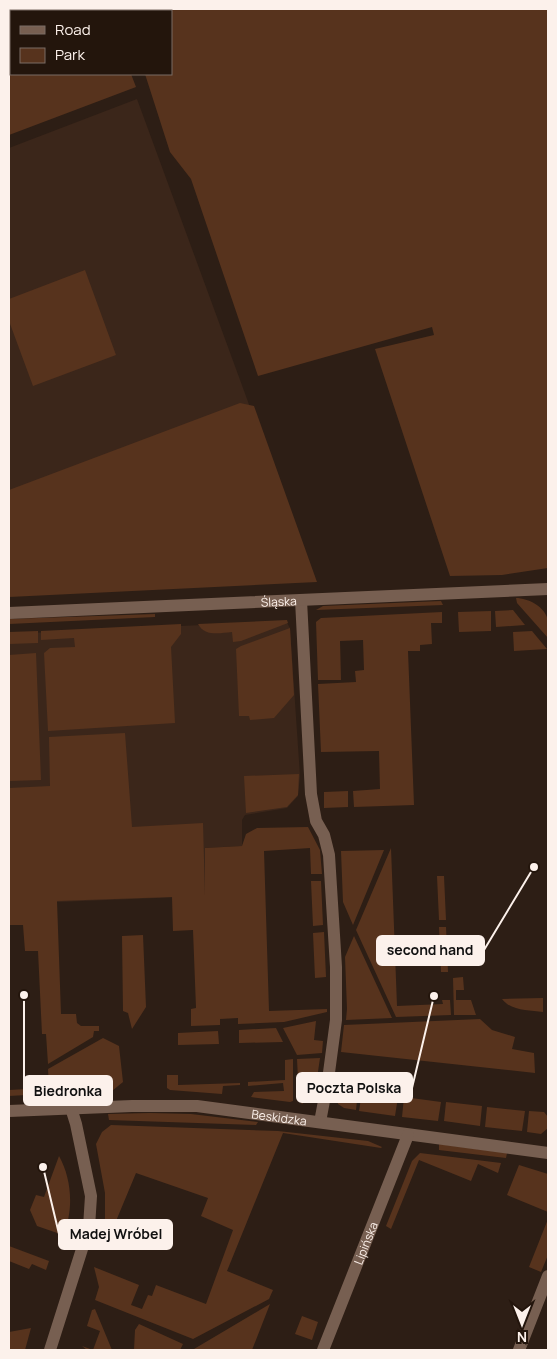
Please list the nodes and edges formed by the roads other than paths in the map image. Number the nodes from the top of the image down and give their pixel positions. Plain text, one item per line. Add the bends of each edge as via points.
1 (548, 589) edge
2 (301, 600) junction
3 (9, 613) edge
4 (71, 1108) junction
5 (9, 1111) edge
6 (320, 1122) junction
7 (408, 1135) junction
8 (548, 1153) edge
9 (548, 1276) edge
10 (50, 1350) edge
11 (322, 1350) edge
12 (519, 1350) edge

1 - 2 street, Śląska
2 - 3 street, Śląska
2 - 6 street via 311,794 316,821 329,855 336,967 336,1020
4 - 5 street, Beskidzka
4 - 6 street, Beskidzka via 197,1106
4 - 10 street via 91,1196 88,1227
6 - 7 street, Beskidzka
7 - 8 street, Beskidzka
7 - 11 street, Lipińska
9 - 12 street

